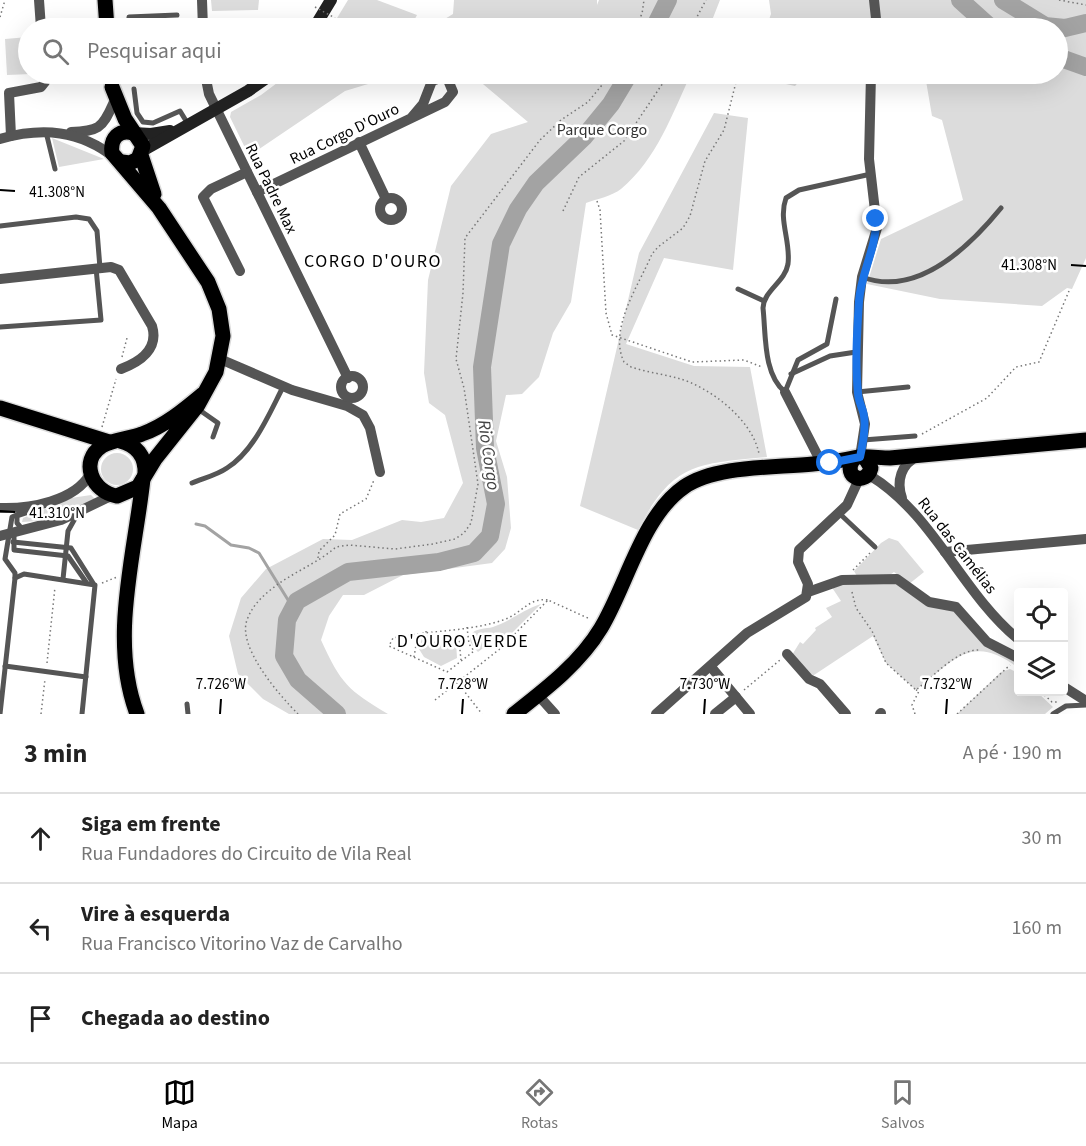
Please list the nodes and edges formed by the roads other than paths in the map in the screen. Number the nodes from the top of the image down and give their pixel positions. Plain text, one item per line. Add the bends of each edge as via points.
1 (39, 0) edge
2 (105, 0) edge
3 (202, 0) edge
4 (331, 0) edge
5 (874, 0) edge
6 (177, 15) dead end
7 (40, 18) edge
8 (106, 18) edge
9 (129, 18) edge
10 (203, 18) edge
11 (320, 18) edge
12 (876, 18) edge
13 (43, 84) edge
14 (112, 84) edge
15 (113, 84) edge
16 (206, 84) edge
17 (256, 84) edge
18 (871, 84) edge
19 (134, 89) dead end
20 (113, 104) junction
21 (216, 109) junction
22 (412, 117) dead end
23 (184, 126) junction
24 (46, 131) junction
25 (62, 132) junction
26 (133, 133) junction
27 (115, 137) junction
28 (5, 138) edge
29 (89, 140) junction
30 (359, 142) junction
31 (142, 153) junction
32 (120, 161) junction
33 (55, 169) dead end
34 (247, 172) junction
35 (871, 174) junction
36 (257, 192) junction
37 (386, 199) dead end
38 (159, 208) junction
39 (1001, 208) dead end
40 (0, 226) edge
41 (98, 268) junction
42 (240, 271) dead end
43 (862, 277) junction
44 (0, 279) edge
45 (738, 289) dead end
46 (836, 299) dead end
47 (764, 301) junction
48 (0, 327) edge
49 (856, 352) junction
50 (220, 358) junction
51 (120, 366) road end
52 (791, 374) junction
53 (348, 378) dead end
54 (283, 387) junction
55 (908, 387) dead end
56 (785, 392) junction
57 (857, 392) junction
58 (203, 394) junction
59 (0, 408) edge
60 (197, 408) junction
61 (73, 432) junction
62 (915, 436) road end
63 (213, 437) dead end
64 (110, 439) junction
65 (863, 440) junction
66 (1086, 440) edge
67 (920, 455) junction
68 (92, 457) junction
69 (826, 463) junction
70 (861, 467) junction
71 (380, 472) road end
72 (90, 474) junction
73 (144, 476) junction
74 (192, 483) dead end
75 (66, 495) junction
76 (115, 496) junction
77 (903, 499) junction
78 (0, 507) edge
79 (21, 513) junction
80 (79, 513) junction
81 (840, 514) junction
82 (136, 530) junction
83 (12, 535) edge
84 (1086, 540) edge
85 (66, 547) junction
86 (875, 547) road end
87 (945, 552) junction
88 (65, 555) junction
89 (3, 564) edge
90 (15, 578) junction
91 (63, 579) junction
92 (86, 582) junction
93 (93, 583) junction
94 (808, 592) junction
95 (1014, 635) edge
96 (787, 654) road end
97 (1013, 663) edge
98 (5, 666) junction
99 (711, 667) junction
100 (86, 676) junction
101 (1068, 690) edge
102 (538, 695) junction
103 (736, 697) junction
104 (1086, 703) edge
105 (187, 704) dead end
106 (552, 713) edge
107 (0, 714) edge
108 (82, 714) edge
109 (137, 714) edge
110 (188, 714) edge
111 (514, 714) edge
112 (656, 714) edge
113 (715, 714) edge
114 (750, 714) edge
115 (846, 714) edge
116 (1053, 714) edge

1 - 7 street
2 - 8 main road
3 - 10 street
4 - 11 main road
5 - 12 street
6 - 9 lane
13 - 28 street via 9,93
14 - 20 main road
15 - 26 main road
16 - 21 street, Rua Padre Max
17 - 21 main road
18 - 35 street
19 - 23 lane via 136,109 143,122 153,123 180,111
20 - 25 street via 97,129
20 - 27 main road
21 - 23 main road
21 - 34 street, Rua Padre Max
22 - 30 street, Rua Corgo D'Ouro
23 - 26 main road via 156,134
23 - 31 main road
24 - 25 street
24 - 28 street
24 - 33 lane
25 - 29 street
26 - 27 main road via 123,132
26 - 31 main road via 142,141
27 - 29 street
27 - 32 main road via 112,153
29 - 32 street
30 - 36 street, Rua Corgo D'Ouro
30 - 37 street
31 - 32 main road via 135,161
31 - 38 main road
32 - 38 main road
34 - 36 street, Rua Padre Max
34 - 42 street via 211,189 204,197
35 - 43 street via 877,228
35 - 47 lane via 789,194 783,215 786,269
36 - 53 street, Rua Padre Max
38 - 50 main road via 217,301 223,329
39 - 43 lane via 971,242 934,267 896,280
40 - 41 lane via 86,217 97,231
41 - 44 street
41 - 48 lane via 100,320
41 - 51 street via 114,267 121,272 154,331 149,351 137,362
43 - 49 street
45 - 47 lane
46 - 52 lane via 826,346 800,358
47 - 56 lane via 773,378
49 - 52 lane via 830,356
49 - 57 street
50 - 54 street
50 - 58 main road
52 - 56 lane
54 - 71 street via 347,406 363,415
54 - 74 lane via 260,431 239,459
55 - 57 lane
56 - 69 street
57 - 65 street via 864,417
58 - 60 main road
58 - 64 main road via 157,428
59 - 61 main road
60 - 63 lane via 218,423
60 - 73 main road
61 - 64 main road
61 - 68 main road via 83,440
62 - 65 lane
64 - 68 main road
64 - 73 main road via 136,448 141,454
65 - 70 street
66 - 67 main road
67 - 70 main road via 890,458
67 - 77 street via 903,470 899,484
68 - 72 main road
69 - 70 main road
69 - 102 main road via 705,477 675,494 653,523 603,625 577,660
70 - 77 street, Rua das Camélias
70 - 81 street via 853,496
72 - 75 street via 82,486
72 - 76 main road via 98,488
73 - 76 main road via 132,492
73 - 82 main road
75 - 78 street via 35,504
75 - 79 lane via 45,507
76 - 80 street
76 - 82 main road via 128,511
77 - 87 street, Rua das Camélias
79 - 83 lane
79 - 83 lane via 12,517
80 - 83 street
80 - 85 lane via 69,528
81 - 86 lane
81 - 94 street via 799,553
82 - 109 main road via 125,648
83 - 85 lane
83 - 88 lane via 15,550
83 - 89 lane
84 - 87 street
85 - 88 lane
85 - 93 lane via 74,551
87 - 95 street, Rua das Camélias
88 - 91 lane
88 - 92 lane
89 - 90 lane via 15,573
90 - 91 lane via 23,574
90 - 98 lane
91 - 92 lane
92 - 93 lane
93 - 100 lane via 96,589
94 - 97 street via 846,579 899,579 929,602 958,608 987,642
94 - 99 street via 800,602 742,637
96 - 115 street
98 - 100 lane
98 - 107 lane
99 - 103 street
99 - 112 street
100 - 108 lane
101 - 104 street
102 - 106 street
102 - 111 main road
103 - 113 street
103 - 114 street
104 - 116 lane via 1066,706
105 - 110 lane

